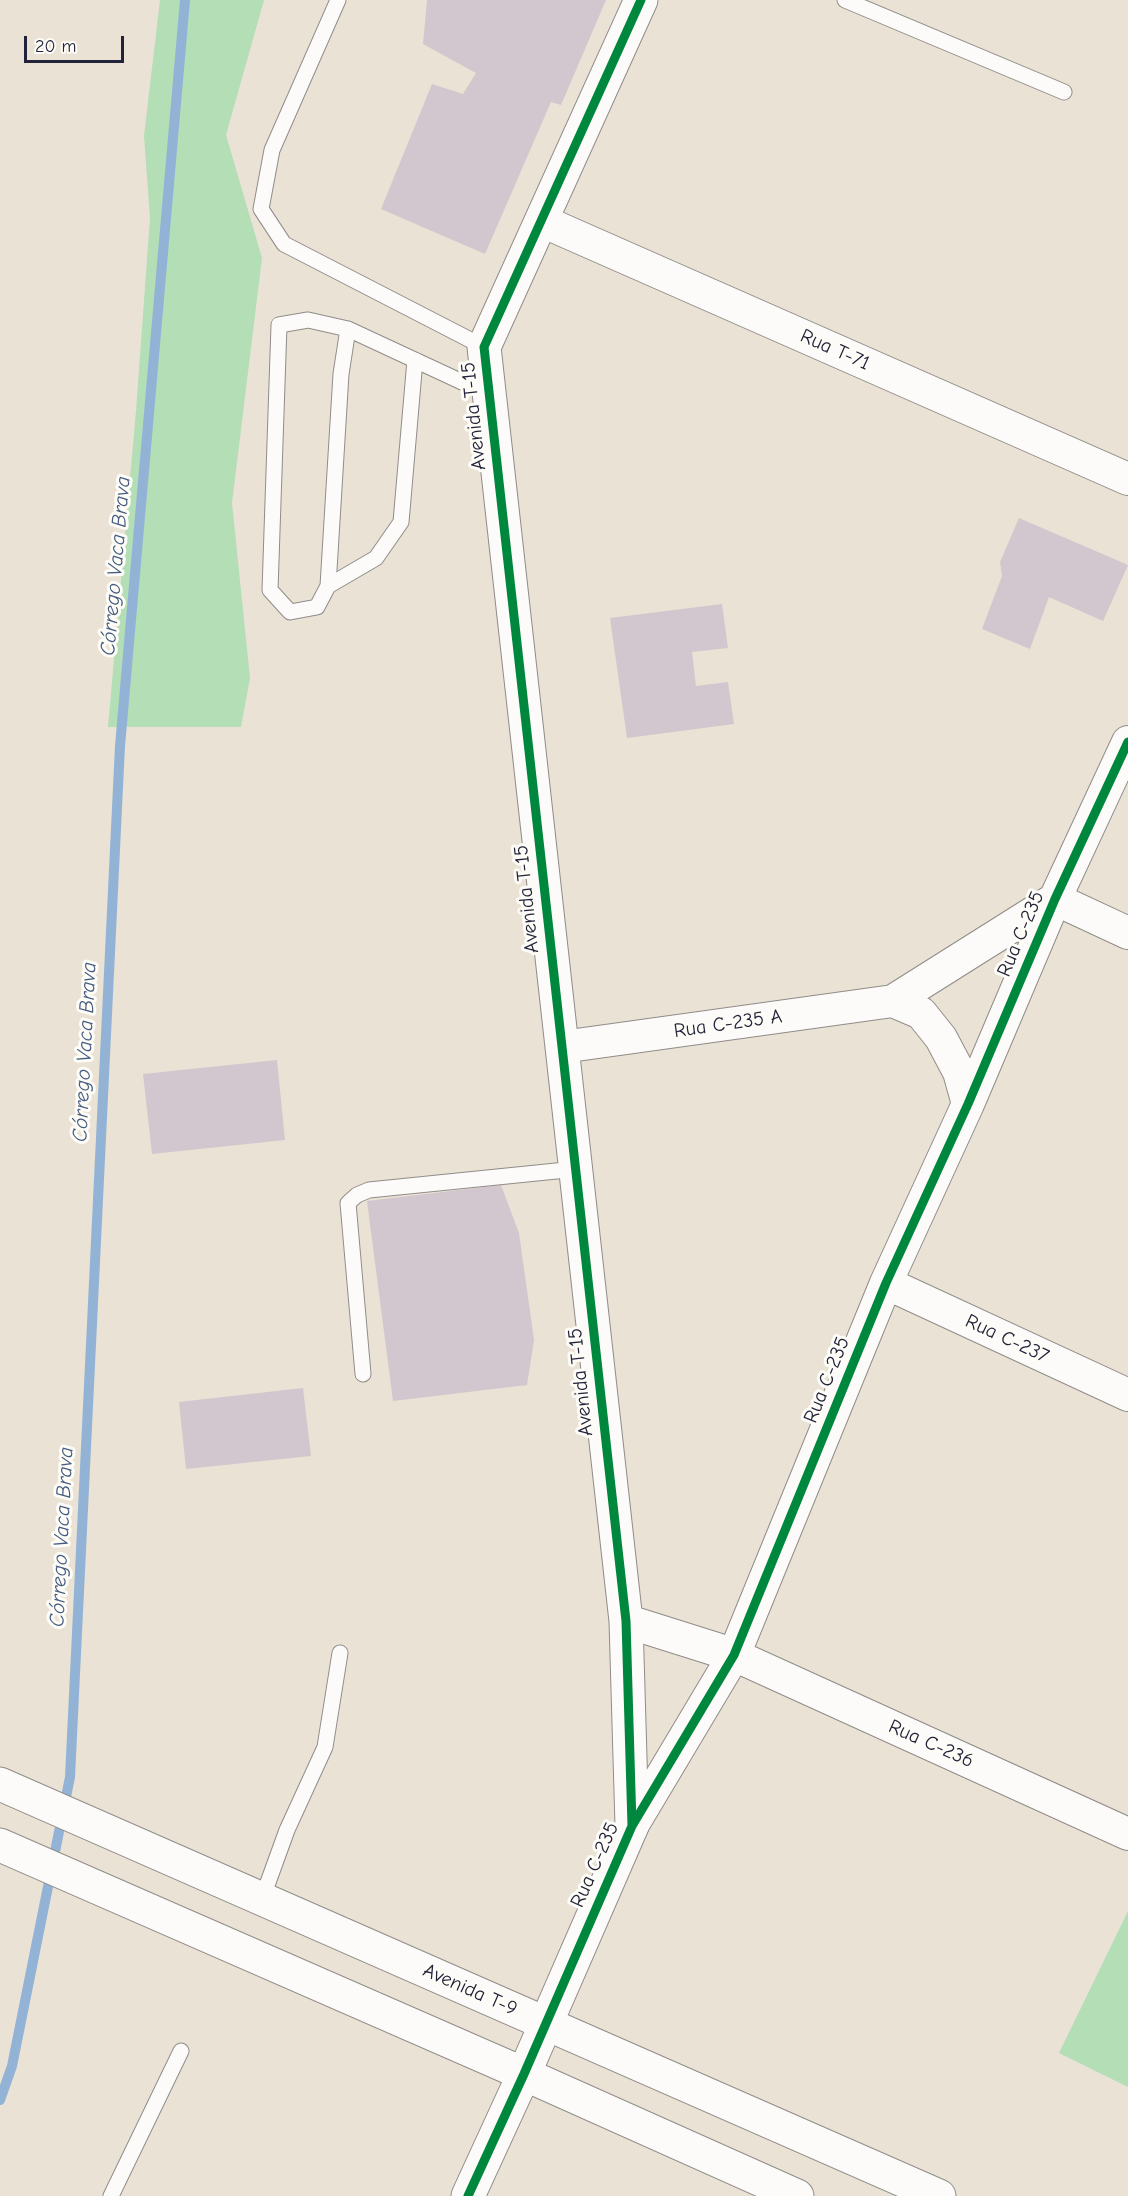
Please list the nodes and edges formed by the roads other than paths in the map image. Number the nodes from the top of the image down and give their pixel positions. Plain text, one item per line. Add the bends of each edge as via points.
1 (338, 0) edge
2 (641, 0) edge
3 (845, 0) edge
4 (1064, 92) dead end
5 (542, 221) junction
6 (348, 329) junction
7 (484, 347) junction
8 (416, 360) junction
9 (490, 395) junction
10 (1128, 479) edge
11 (328, 586) junction
12 (1128, 742) edge
13 (1055, 899) junction
14 (1128, 933) edge
15 (893, 1001) junction
16 (562, 1047) junction
17 (968, 1104) junction
18 (576, 1169) junction
19 (886, 1282) junction
20 (363, 1374) dead end
21 (1128, 1395) edge
22 (626, 1621) junction
23 (340, 1653) dead end
24 (734, 1655) junction
25 (0, 1784) edge
26 (632, 1826) junction
27 (1128, 1834) edge
28 (0, 1845) edge
29 (262, 1899) junction
30 (546, 2024) junction
31 (181, 2051) dead end
32 (524, 2074) junction
33 (111, 2196) edge
34 (468, 2196) edge
35 (797, 2196) edge
36 (939, 2196) edge

1 - 7 lane via 272,150 261,209 284,244
2 - 5 street, Avenida T-15
3 - 4 lane
5 - 7 street, Avenida T-15
5 - 10 street, Rua T-71
6 - 8 lane
6 - 11 lane via 340,374
6 - 11 lane via 308,320 279,325 270,590 290,612 317,607
7 - 9 street, Avenida T-15
8 - 9 lane
8 - 11 lane via 401,522 376,558
9 - 16 street, Avenida T-15
12 - 13 street, Rua C-235
13 - 14 street
13 - 15 street, Rua C-235 A
13 - 17 street, Rua C-235
15 - 16 street, Rua C-235 A
15 - 17 street via 921,1013 941,1038
16 - 18 street, Avenida T-15
17 - 19 street, Rua C-235
18 - 20 lane via 369,1190 348,1203
18 - 22 street, Avenida T-15
19 - 21 street, Rua C-237
19 - 24 street, Rua C-235
22 - 24 street
22 - 26 street, Avenida T-15
23 - 29 lane via 325,1747 287,1830
24 - 26 street, Rua C-235
24 - 27 street, Rua C-236
25 - 29 street, Avenida T-9
26 - 30 street, Rua C-235
28 - 32 street
29 - 30 street, Avenida T-9
30 - 32 street, Rua C-235
30 - 36 street, Avenida T-9
31 - 33 lane
32 - 34 street, Rua C-235
32 - 35 street

